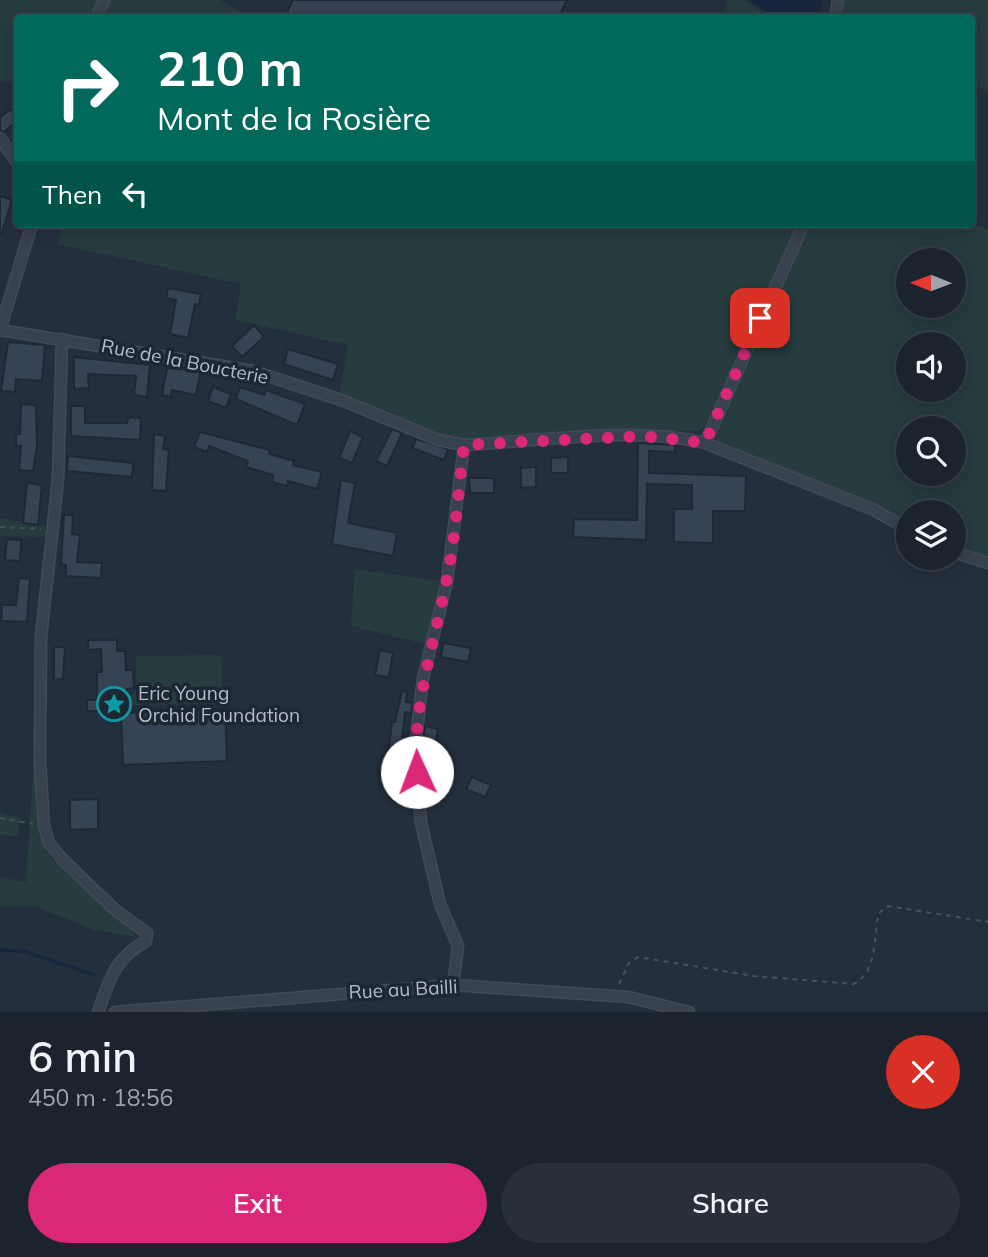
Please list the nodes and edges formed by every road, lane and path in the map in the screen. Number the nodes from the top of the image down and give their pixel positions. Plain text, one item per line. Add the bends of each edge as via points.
1 (0, 138) edge
2 (14, 158) edge
3 (31, 228) edge
4 (802, 228) edge
5 (0, 330) edge
6 (62, 339) junction
7 (705, 443) junction
8 (464, 445) junction
9 (896, 522) edge
10 (0, 527) edge
11 (52, 530) junction
12 (966, 556) edge
13 (988, 563) edge
14 (0, 818) edge
15 (44, 825) junction
16 (988, 922) edge
17 (453, 985) junction
18 (614, 996) junction
19 (98, 1012) edge
20 (115, 1012) edge
21 (689, 1012) edge

1 - 2 street
3 - 5 street
4 - 7 street
5 - 6 street, Rue de la Boucterie
6 - 8 street, Rue de la Boucterie via 253,371 344,401 438,440
6 - 11 street
7 - 8 street, Rue de la Boucterie via 643,436
7 - 9 street, Rue de la Boucterie
8 - 17 street via 447,582 423,678 415,747 421,823 440,904 458,946
10 - 11 path
11 - 15 street via 41,637
12 - 13 street
14 - 15 path
15 - 19 street via 49,843 62,859 115,911 147,933 146,942 127,952 112,973
16 - 18 path via 888,906 879,913 870,969 864,979 853,984 754,976 638,957 629,963
17 - 18 street, Rue au Bailli
17 - 20 street, Rue au Bailli
18 - 21 street, Rue au Bailli

